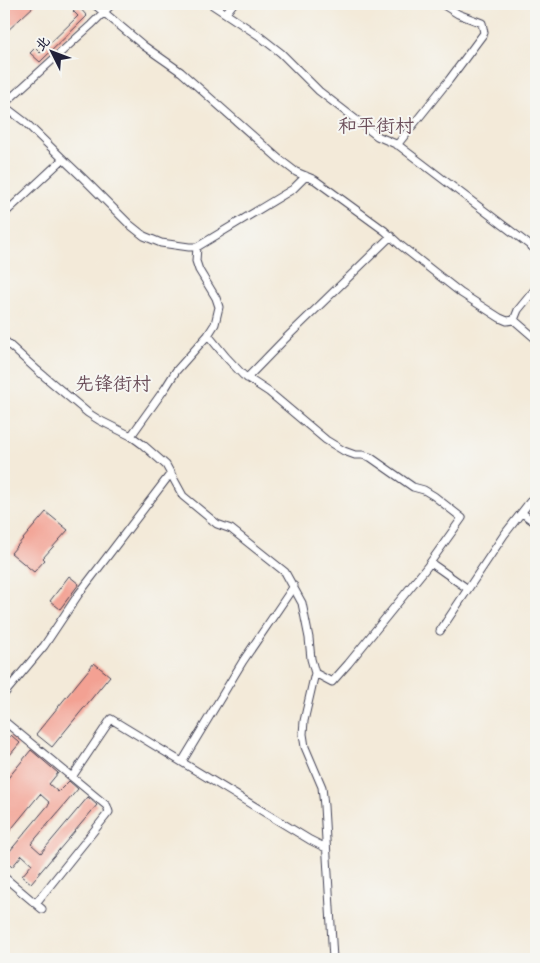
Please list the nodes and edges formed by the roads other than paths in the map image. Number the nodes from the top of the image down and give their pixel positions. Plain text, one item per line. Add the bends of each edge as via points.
1 (94, 4) edge
2 (112, 4) edge
3 (211, 4) edge
4 (233, 4) edge
5 (442, 4) edge
6 (104, 12) junction
7 (226, 13) junction
8 (4, 105) edge
9 (397, 144) junction
10 (63, 159) junction
11 (306, 176) junction
12 (4, 214) edge
13 (390, 236) junction
14 (197, 247) junction
15 (536, 250) edge
16 (536, 288) edge
17 (514, 320) junction
18 (208, 335) junction
19 (536, 339) edge
20 (4, 340) edge
21 (247, 378) junction
22 (131, 436) junction
23 (171, 473) junction
24 (536, 494) edge
25 (522, 513) junction
26 (536, 524) edge
27 (430, 563) junction
28 (294, 586) junction
29 (468, 589) junction
30 (440, 632) dead end
31 (315, 674) junction
32 (4, 694) edge
33 (4, 721) edge
34 (182, 762) junction
35 (72, 777) junction
36 (326, 848) junction
37 (4, 877) edge
38 (36, 903) junction
39 (42, 909) dead end
40 (333, 959) edge

1 - 6 street
2 - 6 street
3 - 7 street
4 - 7 street
5 - 9 street via 482,23 484,33
6 - 8 street
6 - 11 street via 181,72 279,159
7 - 9 street via 281,53 319,91 377,136
8 - 10 street
9 - 15 street
10 - 12 street
10 - 14 street via 144,236 161,243
11 - 13 street
11 - 14 street via 293,189
13 - 17 street via 461,293 500,318
13 - 21 street
14 - 18 street via 199,270 219,307
16 - 17 street
17 - 19 street
18 - 21 street
18 - 22 street via 176,371
20 - 22 street via 88,413
21 - 27 street via 269,392 326,440 354,455 370,457 413,487 434,496 462,518
22 - 23 street
23 - 28 street via 183,496 277,565
23 - 32 street via 78,595 44,646
24 - 25 street
25 - 26 street
25 - 29 street
27 - 29 street
27 - 31 street via 332,682
28 - 31 street via 302,603
28 - 34 street via 243,661
29 - 30 street
31 - 36 street via 304,734 305,748 322,787
33 - 35 street
34 - 35 street via 111,719
34 - 36 street
35 - 38 street via 107,806 109,812
36 - 40 street
37 - 38 street
38 - 39 street

